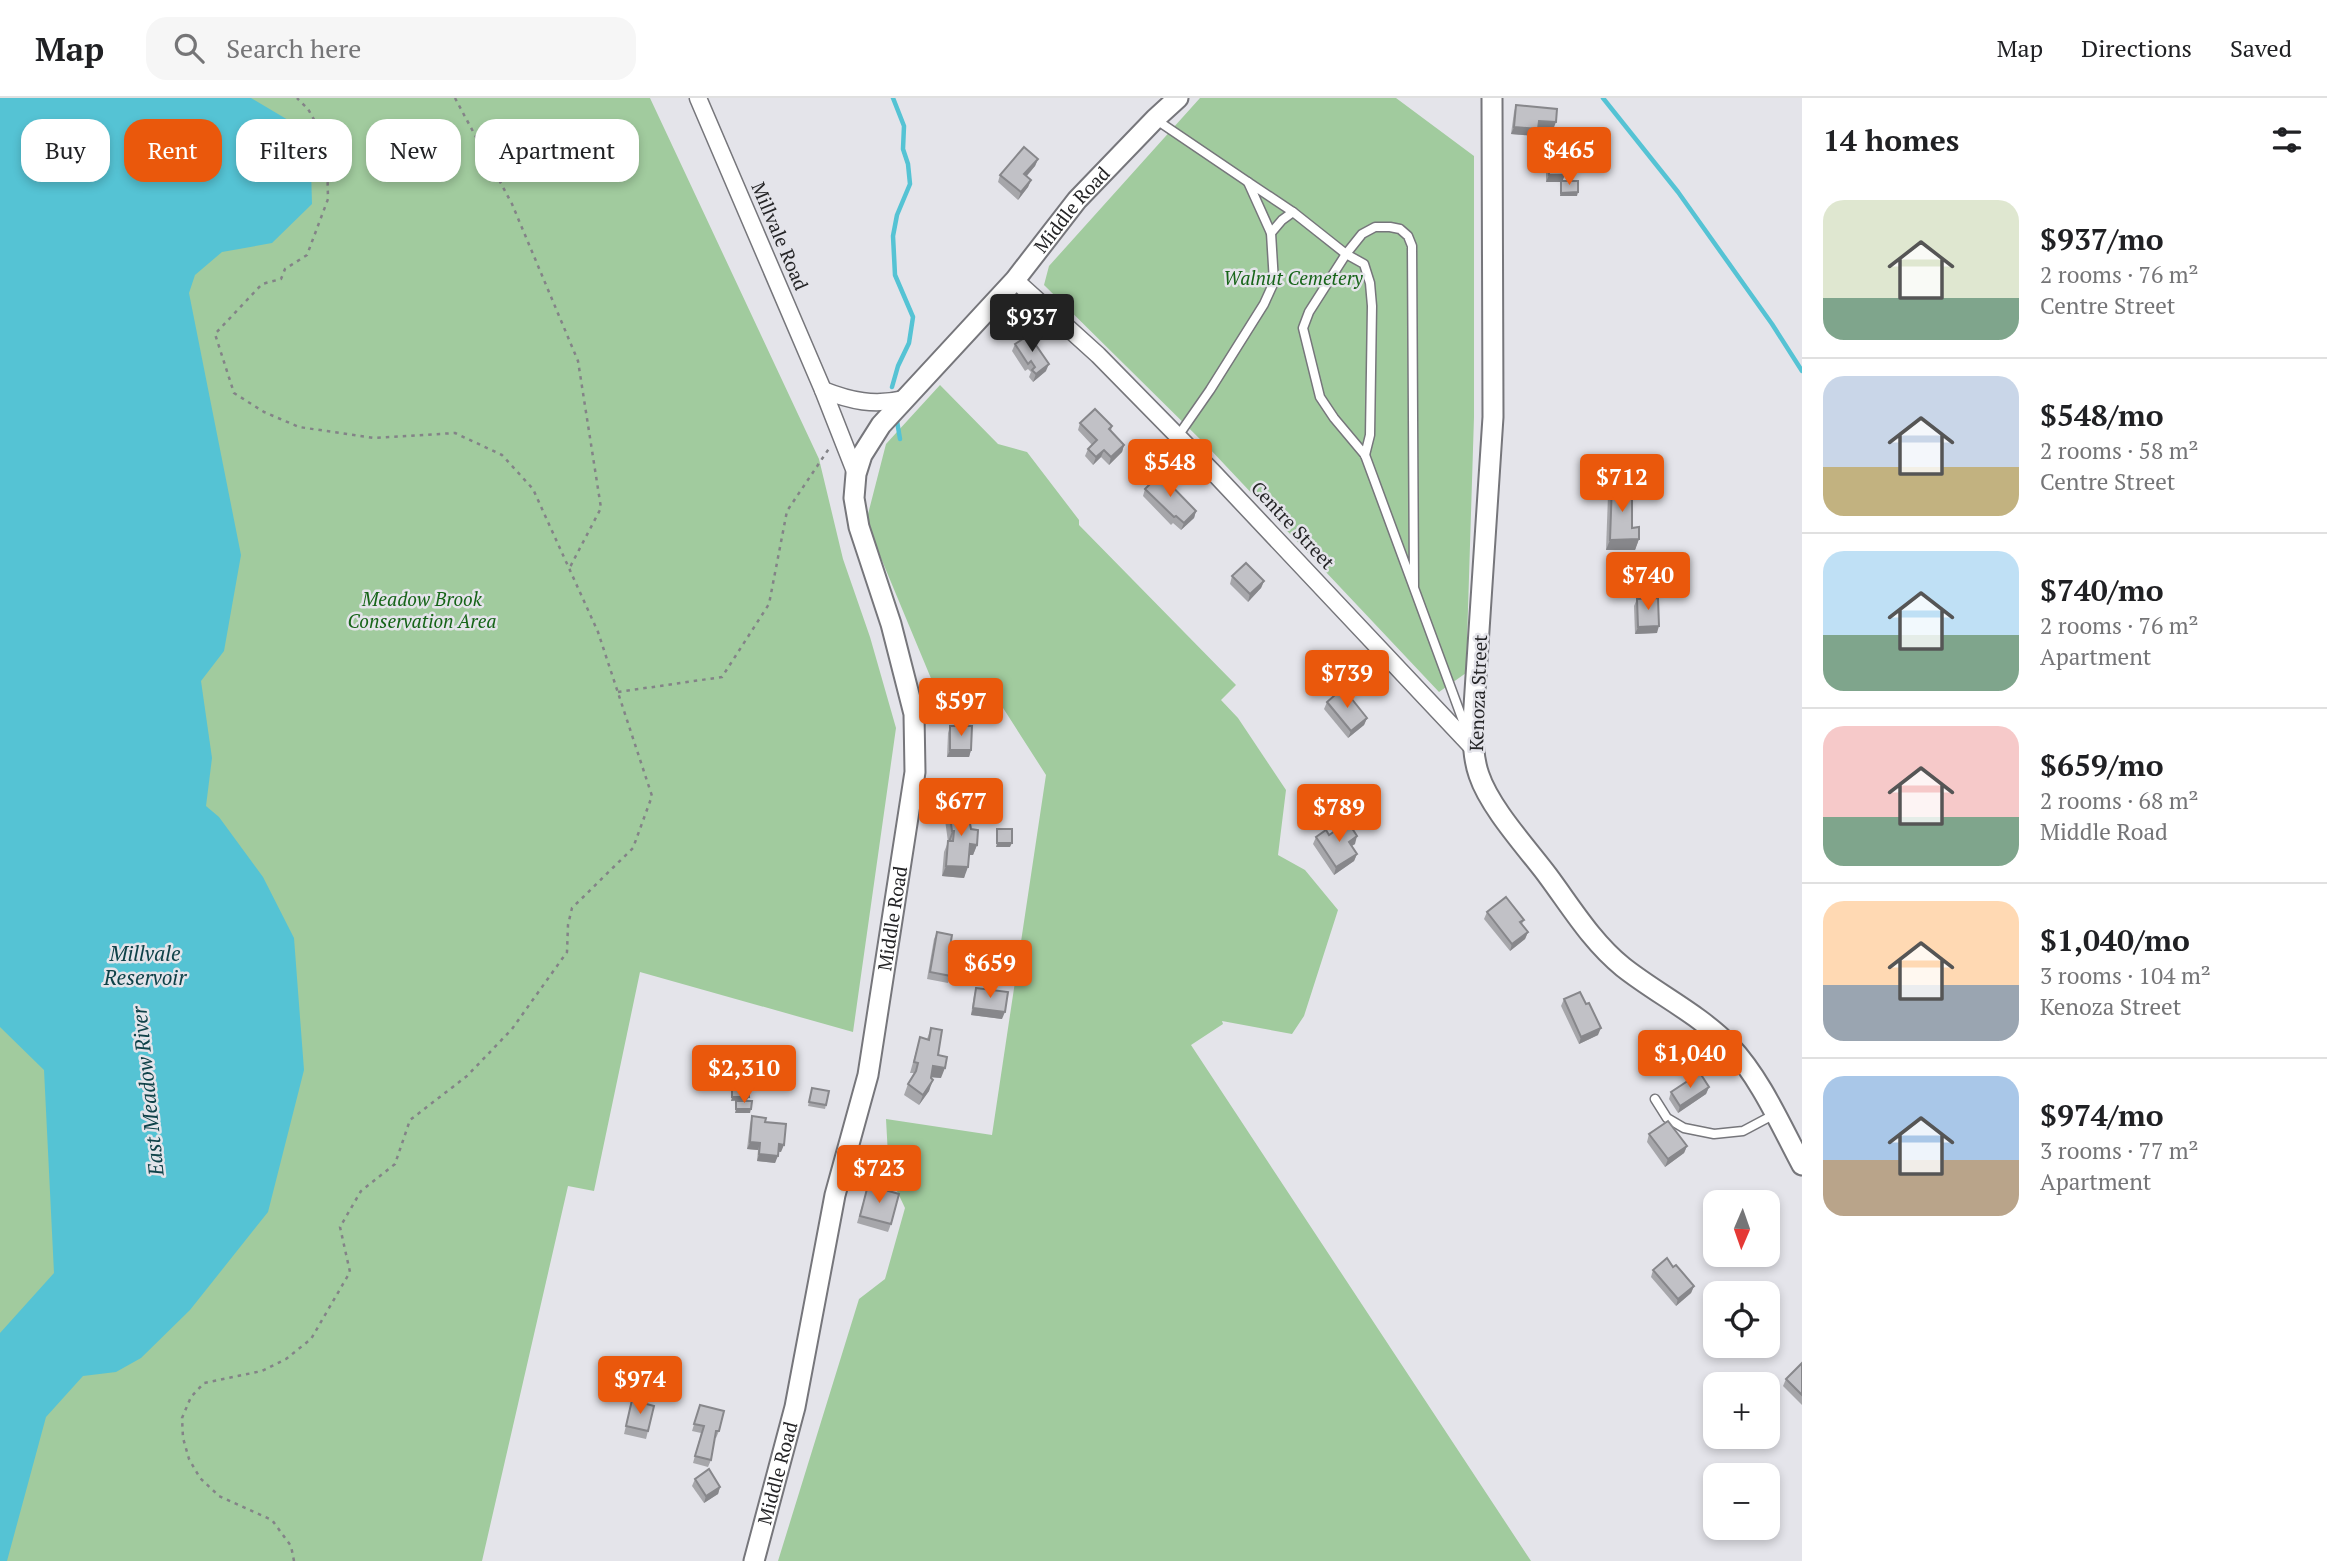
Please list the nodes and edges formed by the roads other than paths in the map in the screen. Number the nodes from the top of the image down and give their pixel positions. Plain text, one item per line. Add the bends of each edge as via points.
1 (698, 98) edge
2 (1178, 98) edge
3 (1492, 98) edge
4 (1155, 119) junction
5 (1248, 182) junction
6 (1293, 212) junction
7 (1271, 233) junction
8 (1346, 254) junction
9 (1015, 280) junction
10 (823, 390) junction
11 (904, 399) junction
12 (1178, 436) junction
13 (1365, 455) junction
14 (856, 474) junction
15 (1414, 587) junction
16 (1473, 748) junction
17 (1654, 1099) dead end
18 (1775, 1114) junction
19 (1802, 1165) edge
20 (754, 1561) edge

1 - 10 street, Millvale Road
2 - 4 street, Middle Road
3 - 16 street, Kenoza Street via 1493,417
4 - 5 lane
4 - 9 street, Middle Road via 1077,200
5 - 6 lane
5 - 7 lane
6 - 7 lane
6 - 8 lane
7 - 12 lane via 1274,282 1264,304
8 - 13 lane via 1364,264 1370,283 1371,407
8 - 13 lane via 1303,328 1320,397
8 - 15 lane via 1362,234 1375,227 1400,229 1412,246
9 - 11 street, Middle Road
9 - 12 street, Centre Street
10 - 11 street via 858,402
10 - 14 street, Millvale Road
11 - 14 street, Middle Road via 870,439
12 - 16 street, Centre Street
13 - 15 lane
14 - 20 street, Middle Road via 859,527 914,714 915,772 867,1075 835,1195 795,1407
15 - 16 lane
16 - 18 street, Kenoza Street via 1487,793 1595,939 1623,967 1730,1046
17 - 18 lane via 1675,1123 1714,1134 1743,1131
18 - 19 street, Kenoza Street

